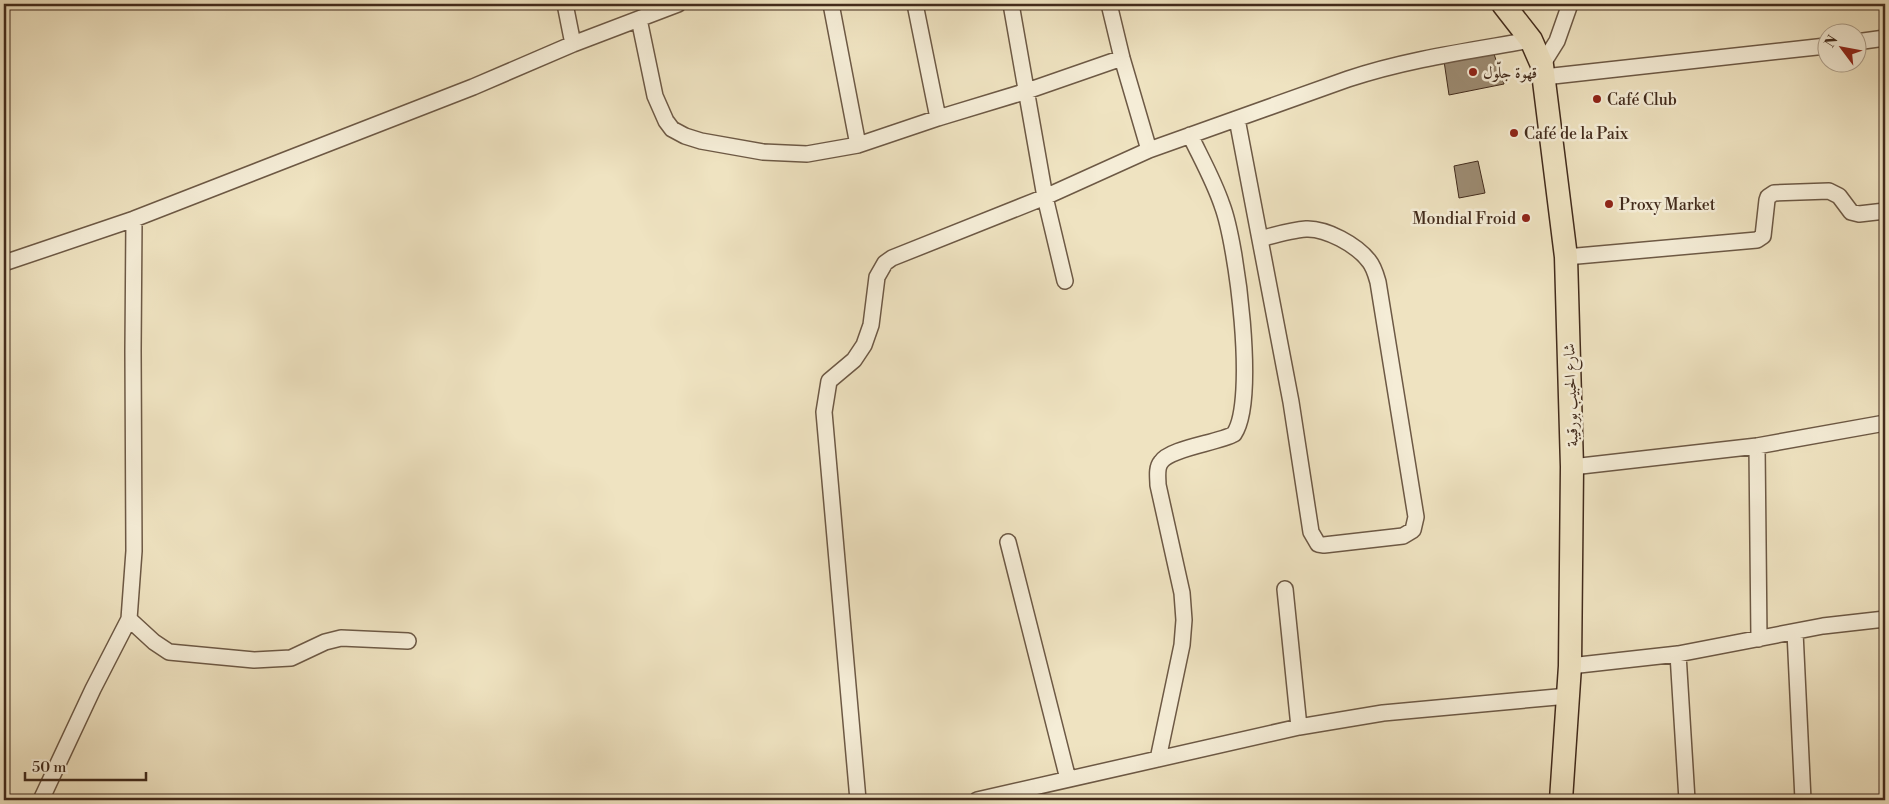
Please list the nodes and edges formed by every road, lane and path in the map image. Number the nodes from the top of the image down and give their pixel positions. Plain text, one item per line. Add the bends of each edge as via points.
1 (565, 4) edge
2 (678, 4) edge
3 (831, 4) edge
4 (915, 4) edge
5 (1010, 4) edge
6 (1109, 4) edge
7 (1503, 4) edge
8 (1570, 4) edge
9 (639, 19) junction
10 (1885, 38) edge
11 (1531, 40) junction
12 (1866, 41) edge
13 (573, 44) junction
14 (1816, 47) edge
15 (1122, 58) junction
16 (1543, 71) junction
17 (1027, 91) junction
18 (938, 118) junction
19 (1237, 118) junction
20 (1190, 135) junction
21 (858, 145) junction
22 (1149, 150) junction
23 (1045, 197) junction
24 (1885, 211) edge
25 (134, 219) junction
26 (1260, 239) junction
27 (1566, 257) junction
28 (4, 263) edge
29 (1065, 281) dead end
30 (1885, 423) edge
31 (1758, 446) junction
32 (1572, 468) junction
33 (1008, 542) dead end
34 (1285, 589) dead end
35 (129, 619) junction
36 (1885, 619) edge
37 (1795, 632) junction
38 (1758, 639) junction
39 (408, 640) dead end
40 (1678, 654) junction
41 (1570, 666) junction
42 (1568, 696) junction
43 (1299, 727) junction
44 (1158, 759) junction
45 (1068, 780) junction
46 (41, 800) edge
47 (858, 800) edge
48 (977, 800) edge
49 (1561, 800) edge
50 (1687, 800) edge
51 (1803, 800) edge

1 - 13 street
2 - 9 street
3 - 21 street
4 - 18 street
5 - 17 street
6 - 15 street
7 - 11 main road, شارع الحبيب بورقيبة
8 - 16 street
9 - 13 street
9 - 21 street via 655,96 672,129 701,141 763,152 807,154
10 - 12 street
11 - 16 main road, شارع الحبيب بورقيبة
11 - 19 street via 1382,68
13 - 25 street via 473,87
14 - 16 street
15 - 17 street
15 - 22 street
16 - 27 main road, شارع الحبيب بورقيبة
17 - 18 street
17 - 23 street
18 - 21 street
19 - 20 street
19 - 26 street
20 - 22 street
20 - 44 street via 1227,219 1244,340 1244,398 1242,419 1234,434 1170,455 1158,469 1158,485 1182,593 1184,620 1182,645
22 - 23 street
23 - 29 street
23 - 47 street via 885,263 877,278 871,325 864,345 854,360 833,377 828,387 824,412
24 - 27 street via 1855,213 1839,196 1829,191 1774,193 1767,200 1765,233 1757,240
25 - 28 street
25 - 35 street via 134,551
26 - 26 street via 1292,402 1314,539 1324,546 1404,536 1413,530 1416,517 1378,282 1372,266 1352,244 1331,234 1306,229
27 - 32 main road, شارع الحبيب بورقيبة
30 - 31 street
31 - 32 street
31 - 38 street
32 - 41 main road, شارع الحبيب بورقيبة
33 - 45 street
34 - 43 street
35 - 39 street via 169,652 254,660 291,658 341,638
35 - 46 street
36 - 37 street
37 - 38 street
37 - 51 street
38 - 40 street
40 - 41 street
40 - 50 street
41 - 42 main road, شارع الحبيب بورقيبة
42 - 43 street via 1383,714
42 - 49 main road, شارع الحبيب بورقيبة
43 - 44 street
44 - 45 street
45 - 48 street

